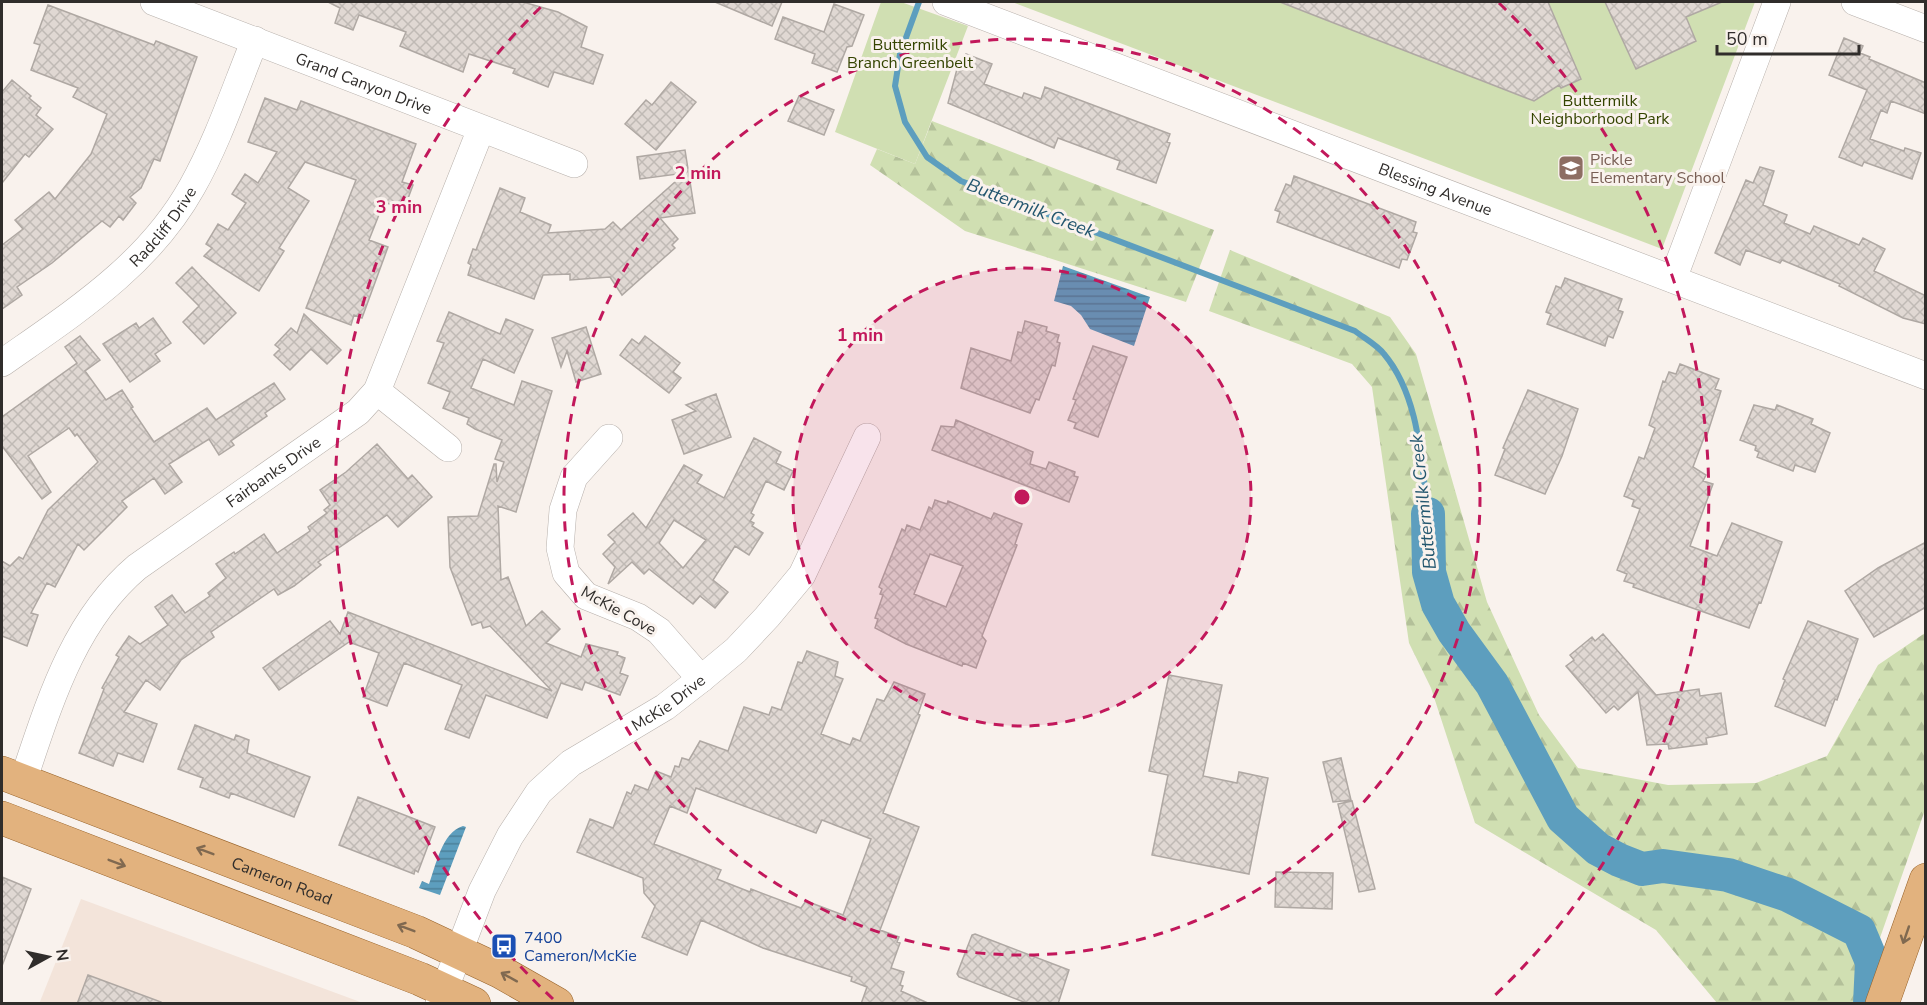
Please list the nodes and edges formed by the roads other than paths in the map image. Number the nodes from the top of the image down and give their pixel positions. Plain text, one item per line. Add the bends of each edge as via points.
1 (154, 2) edge
2 (1777, 2) edge
3 (1855, 2) edge
4 (953, 4) edge
5 (1926, 29) edge
6 (255, 40) junction
7 (481, 129) junction
8 (574, 164) dead end
9 (1673, 279) junction
10 (2, 363) edge
11 (1926, 376) edge
12 (377, 391) junction
13 (867, 437) dead end
14 (609, 438) dead end
15 (448, 448) dead end
16 (701, 679) junction
17 (9, 784) edge
18 (2, 818) edge
19 (1926, 880) edge
20 (460, 952) junction
21 (442, 997) edge
22 (474, 1004) edge
23 (557, 1004) edge
24 (1882, 1004) edge

1 - 6 street, Grand Canyon Drive
2 - 9 street
3 - 5 street
4 - 9 street, Blessing Avenue
6 - 7 street, Grand Canyon Drive
6 - 10 street, Radcliff Drive via 205,163 161,232 100,293
7 - 8 street, Grand Canyon Drive
7 - 12 street, Fairbanks Drive
9 - 11 street, Blessing Avenue
12 - 15 street
12 - 17 street, Fairbanks Drive via 358,412 114,586 88,624
13 - 16 street, McKie Drive via 802,575 736,650
14 - 16 street, McKie Cove via 574,477 563,510 560,548 566,573 586,596 638,617 659,631
16 - 20 street, McKie Drive via 665,706 571,763 539,792 499,856
20 -> 17 main road, Cameron Road via 416,932
18 -> 21 main road
19 -> 24 main road
20 - 21 street, McKie Drive
23 -> 20 main road, Cameron Road
21 - 22 main road

